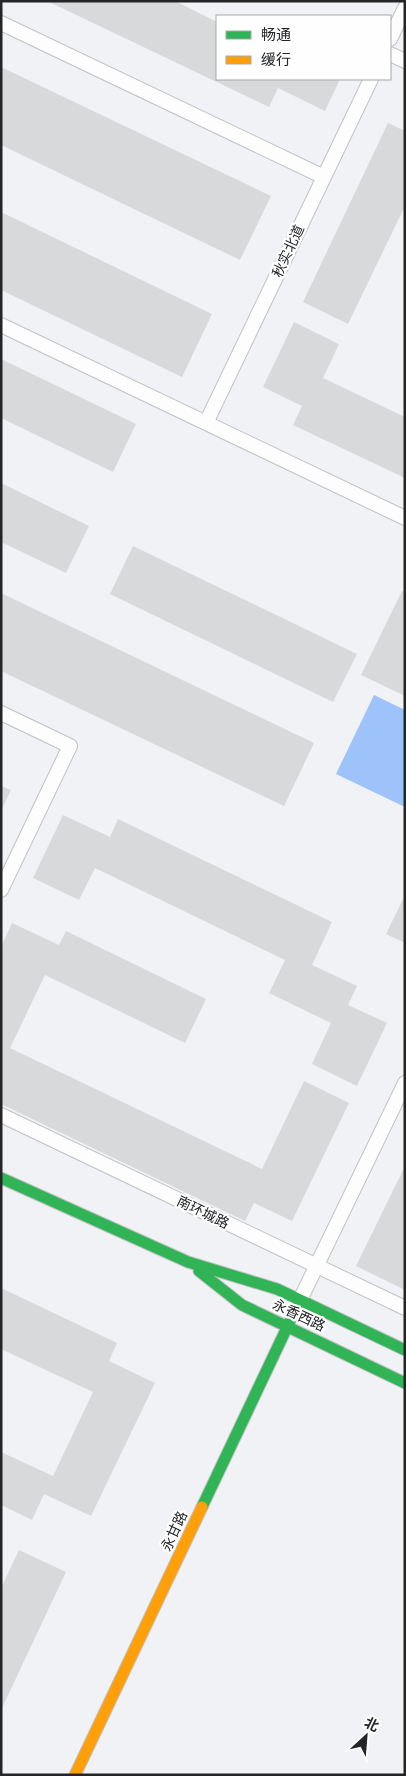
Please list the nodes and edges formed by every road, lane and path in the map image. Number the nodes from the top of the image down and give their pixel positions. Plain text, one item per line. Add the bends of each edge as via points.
1 (405, 8) edge
2 (1, 23) edge
3 (391, 38) edge
4 (391, 54) edge
5 (405, 61) edge
6 (371, 80) edge
7 (324, 177) junction
8 (1, 325) edge
9 (206, 423) junction
10 (405, 518) edge
11 (1, 712) edge
12 (1, 890) edge
13 (405, 1083) edge
14 (1, 1115) edge
15 (1, 1178) edge
16 (188, 1262) junction
17 (317, 1266) junction
18 (300, 1300) junction
19 (405, 1308) edge
20 (288, 1327) junction
21 (405, 1350) edge
22 (405, 1383) edge
23 (75, 1775) edge

1 - 3 lane
2 - 7 lane
4 - 5 lane
6 - 7 lane, 秋实北道
7 - 9 lane, 秋实北道
8 - 9 lane
9 - 10 lane
11 - 12 lane via 70,746
13 - 17 lane
14 - 17 lane, 南环城路
15 - 16 main road, 永香西路
16 - 18 main road, 永香西路 via 277,1289
16 - 20 main road, 永香西路 via 242,1305
17 - 18 lane
17 - 19 lane, 南环城路
18 - 20 main road, 永甘路
18 - 21 main road, 永香西路
20 - 22 main road, 永香西路
20 - 23 main road, 永甘路

